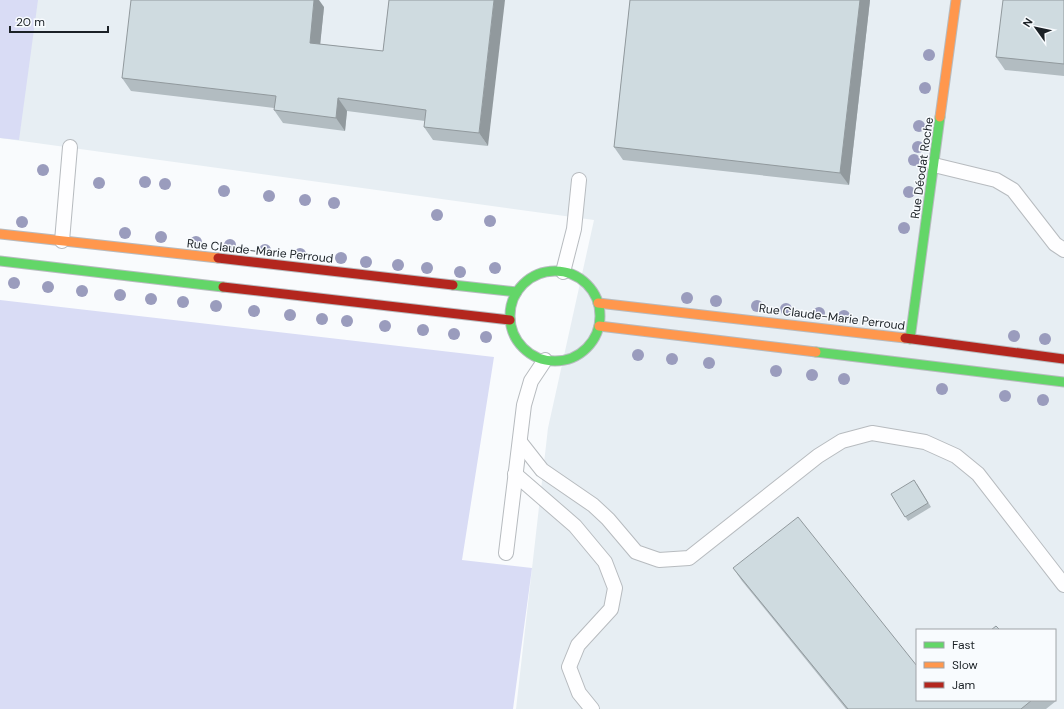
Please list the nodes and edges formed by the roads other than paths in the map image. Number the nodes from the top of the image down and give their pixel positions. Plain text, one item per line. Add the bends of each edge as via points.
1 (956, 0) edge
2 (70, 147) dead end
3 (934, 165) junction
4 (579, 180) dead end
5 (0, 234) edge
6 (62, 241) junction
7 (1064, 250) edge
8 (0, 260) edge
9 (563, 272) junction
10 (517, 292) junction
11 (598, 303) junction
12 (510, 320) junction
13 (599, 326) junction
14 (910, 338) junction
15 (1064, 359) edge
16 (545, 360) junction
17 (1064, 382) edge
18 (520, 442) junction
19 (515, 474) junction
20 (506, 553) dead end
21 (1064, 585) edge
22 (592, 709) edge

1 - 3 street, Rue Déodat Roche
2 - 6 lane
3 - 7 lane via 996,180 1013,190 1055,244
3 - 14 street, Rue Déodat Roche
4 - 9 lane via 574,228
5 - 6 street, Rue Claude-Marie Perroud
6 - 10 street, Rue Claude-Marie Perroud
8 - 12 street
9 - 10 street via 546,272 529,279
9 - 11 street via 579,278 591,289
10 - 12 street via 511,305
11 - 13 street
11 - 14 street, Rue Claude-Marie Perroud
12 - 16 street via 513,334 520,346 531,355
13 - 16 street via 591,342 578,354 562,361
13 - 17 street
14 - 15 street, Rue Claude-Marie Perroud
16 - 18 lane via 529,387 524,405
18 - 19 lane
18 - 21 lane via 542,470 593,505 636,552 659,560 689,558 818,456 842,441 872,433 925,442 956,456 978,474
19 - 20 lane
19 - 22 lane via 574,526 605,562 615,588 611,609 578,645 569,668 579,693

